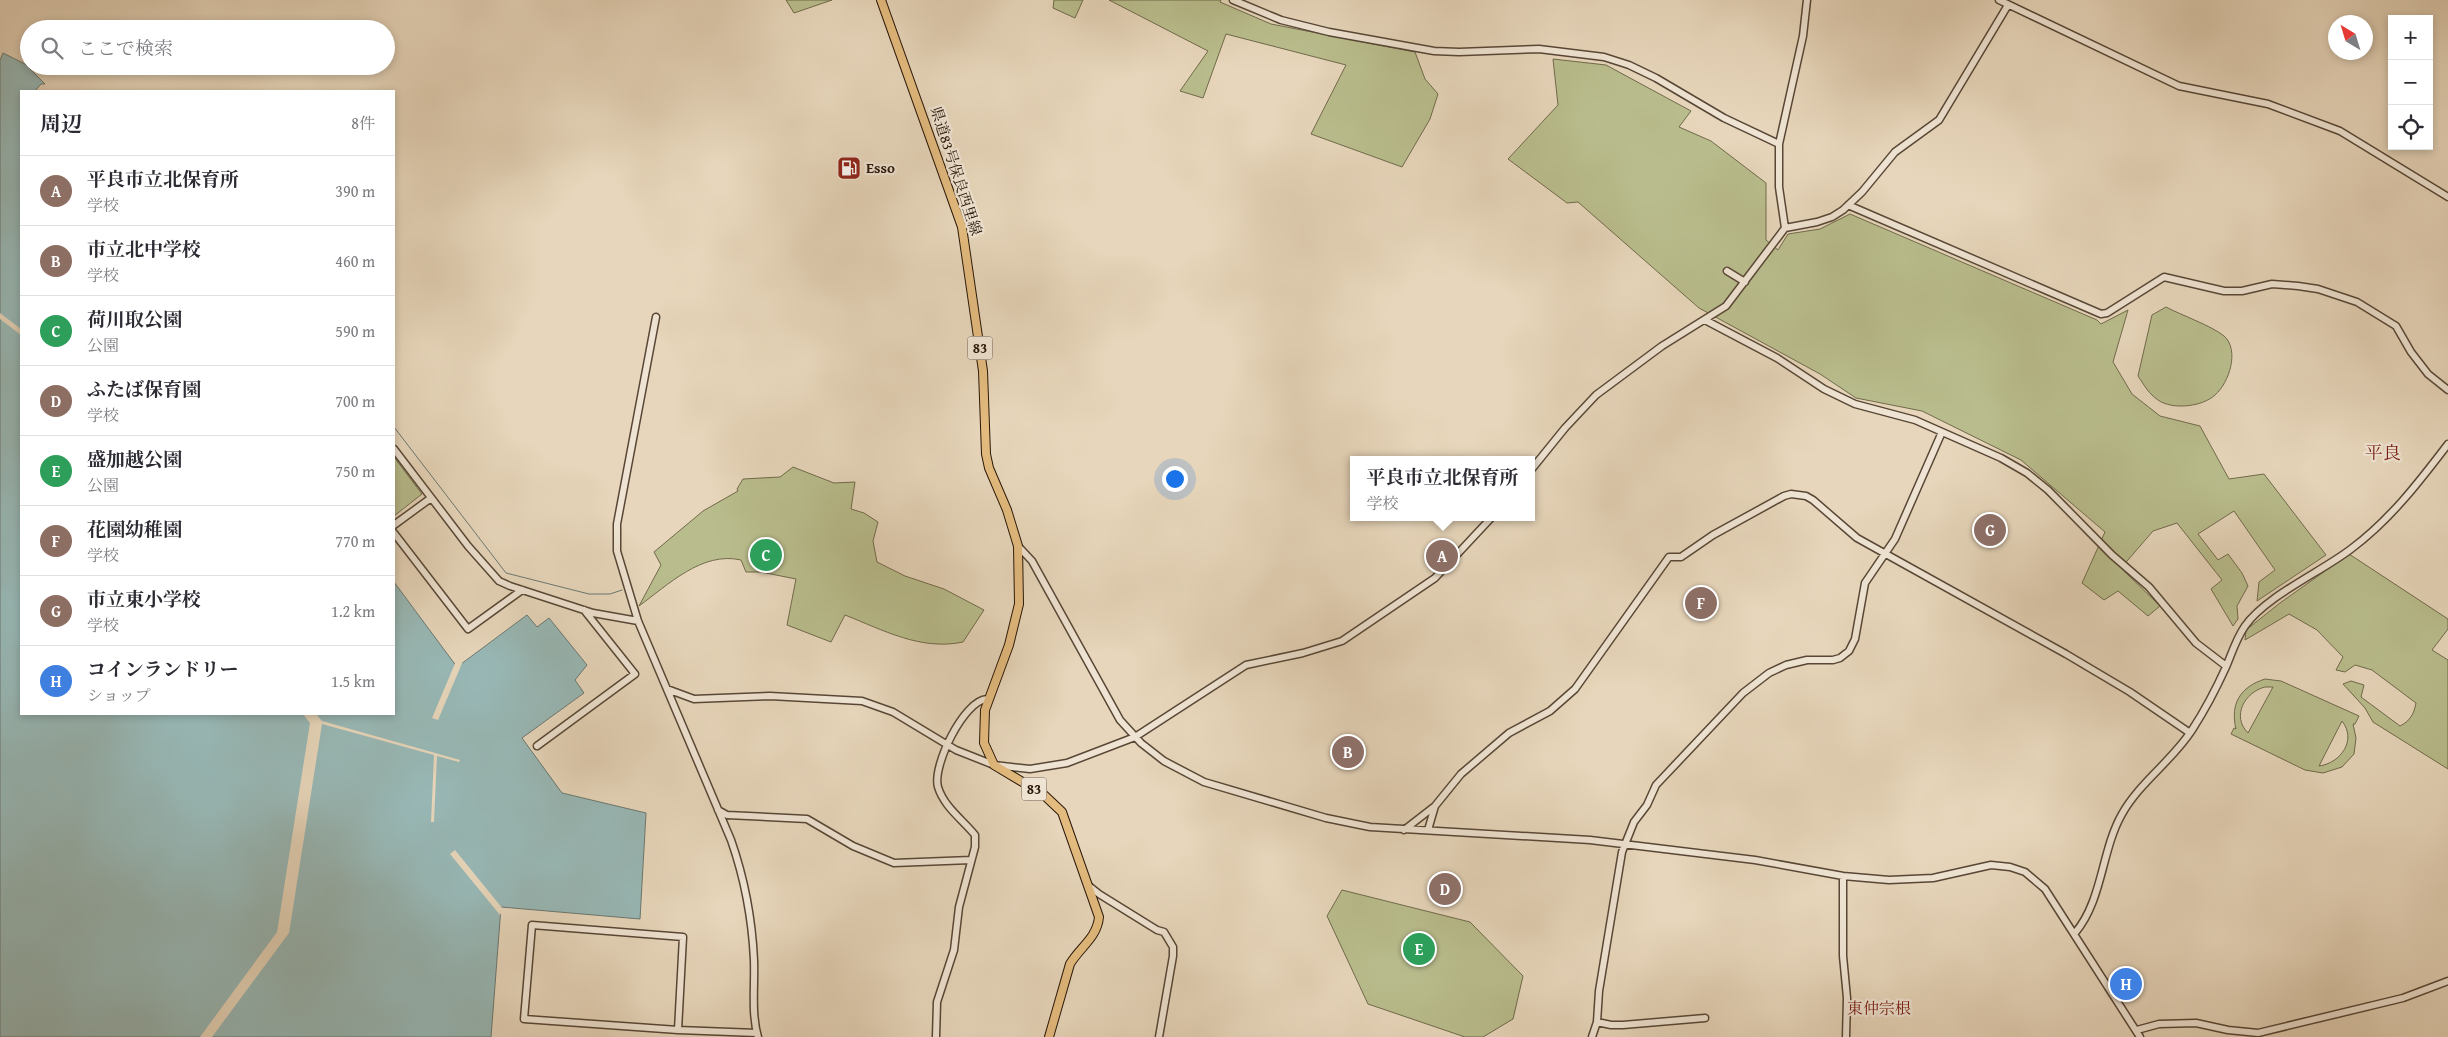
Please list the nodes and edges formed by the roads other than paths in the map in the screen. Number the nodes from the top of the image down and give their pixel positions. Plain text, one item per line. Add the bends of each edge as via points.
1 (881, 0) edge
2 (1233, 0) edge
3 (1807, 0) edge
4 (1999, 0) edge
5 (2008, 5) junction
6 (1779, 144) junction
7 (2448, 197) edge
8 (1848, 205) junction
9 (1785, 228) junction
10 (1727, 271) dead end
11 (1745, 282) junction
12 (656, 317) dead end
13 (1705, 320) junction
14 (2448, 390) edge
15 (1942, 432) junction
16 (2448, 444) edge
17 (395, 450) edge
18 (1535, 465) edge
19 (431, 498) junction
20 (1488, 521) edge
21 (395, 524) edge
22 (395, 533) edge
23 (1018, 546) junction
24 (1887, 553) junction
25 (522, 590) junction
26 (584, 609) junction
27 (638, 621) junction
28 (2226, 666) junction
29 (666, 689) junction
30 (987, 699) junction
31 (2190, 733) junction
32 (1135, 737) junction
33 (946, 745) junction
34 (537, 746) dead end
35 (994, 765) junction
36 (1435, 806) junction
37 (718, 810) junction
38 (1404, 830) junction
39 (1428, 830) junction
40 (1623, 844) junction
41 (971, 860) junction
42 (1843, 876) junction
43 (1089, 886) junction
44 (2075, 933) junction
45 (2448, 982) edge
46 (1705, 1018) dead end
47 (1597, 1022) junction
48 (678, 1030) junction
49 (2137, 1030) junction
50 (758, 1035) edge
51 (936, 1037) edge
52 (1049, 1037) edge
53 (1159, 1037) edge
54 (1592, 1037) edge
55 (1846, 1037) edge
56 (2140, 1037) edge

1 - 23 main road, 県道83号保良西里線 / 83 via 962,227 983,371 986,454
2 - 6 street via 1281,20 1434,51 1539,49 1604,57 1647,73 1724,118
3 - 6 street via 1803,36
4 - 5 street
5 - 7 street via 2179,86 2268,104 2340,131
5 - 8 street via 1944,114 1895,152
6 - 9 street via 1779,187
8 - 9 street via 1832,217
8 - 14 street via 2101,314 2164,277 2224,291 2242,291 2272,284 2325,291 2357,302 2396,326 2428,374
9 - 11 street
10 - 11 street
11 - 13 street via 1726,306
12 - 27 street via 616,539
13 - 15 street via 1778,358 1832,394 1855,404 1915,420
13 - 18 street via 1662,346 1596,395
15 - 24 street
15 - 28 street via 2007,462 2038,481 2148,587 2196,643
16 - 28 street via 2380,526 2282,594 2246,625
17 - 19 street
19 - 21 street
19 - 25 street via 499,581
20 - 32 street via 1435,578 1342,641 1311,652 1246,665
22 - 25 street via 468,629
23 - 30 main road, 県道83号保良西里線 / 83 via 1020,591 1016,618 1009,645
23 - 32 street via 1032,561 1109,702
24 - 31 street via 2130,692
24 - 36 street via 1857,538 1813,500 1791,494 1713,535 1681,557 1669,557 1575,689 1550,710 1508,733 1461,774
24 - 40 street via 1864,583 1857,630 1849,651 1833,660 1791,664 1769,673 1743,693 1656,785
25 - 26 street
26 - 27 street
26 - 34 street via 635,674
27 - 29 street
28 - 31 street via 2206,710
29 - 33 street via 702,700 770,696 871,703 893,712
29 - 37 street
30 - 33 street via 980,700 971,708
30 - 35 main road, 県道83号保良西里線 / 83 via 983,732 987,752
31 - 44 street via 2122,814 2106,850 2097,889
32 - 35 street via 1066,762 1030,769
32 - 38 street via 1164,761 1199,780 1349,824
33 - 35 street
33 - 41 street via 937,782 947,803 975,836
35 - 43 main road, 83 via 1044,795 1062,812
36 - 38 street
36 - 39 street
37 - 41 street via 727,815 807,819 853,846 894,863
37 - 50 street via 747,892
38 - 39 street
39 - 40 street
40 - 42 street via 1755,860
40 - 47 street via 1599,991
41 - 51 street via 959,907 952,956 937,1002
42 - 44 street via 1914,880 1991,865 2010,867 2025,872 2040,883
42 - 55 street
43 - 52 main road, 83 via 1098,917 1097,928 1090,941 1074,954
43 - 53 street via 1164,932 1173,947
44 - 49 street
45 - 49 street via 2403,998 2258,1033 2196,1023 2159,1024
46 - 47 street via 1610,1026
47 - 54 street
48 - 48 street via 524,1019 532,925 683,937
48 - 50 street
49 - 56 street

